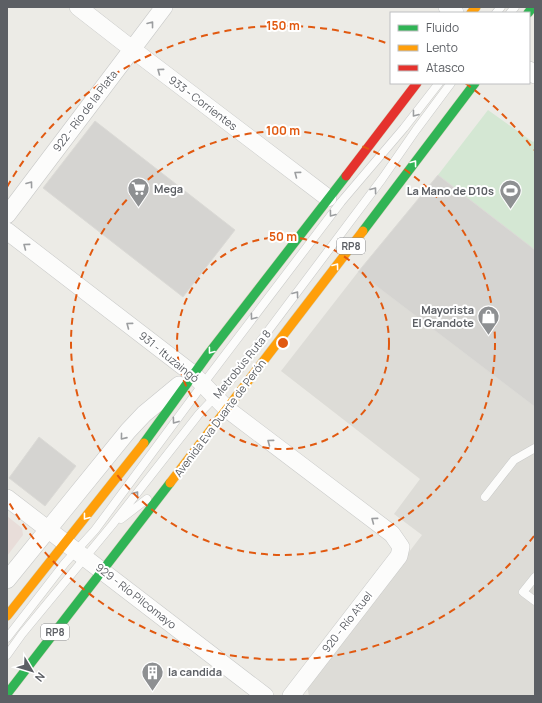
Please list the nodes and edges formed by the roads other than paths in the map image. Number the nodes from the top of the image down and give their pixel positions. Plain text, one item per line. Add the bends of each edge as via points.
1 (78, 7) edge
2 (164, 7) edge
3 (132, 49) junction
4 (416, 84) edge
5 (438, 84) edge
6 (450, 84) edge
7 (474, 84) edge
8 (328, 198) junction
9 (7, 215) edge
10 (7, 231) edge
11 (198, 379) junction
12 (221, 403) junction
13 (535, 448) edge
14 (152, 492) dead end
15 (485, 497) dead end
16 (7, 498) edge
17 (112, 525) junction
18 (49, 529) junction
19 (401, 547) joint
20 (76, 550) junction
21 (103, 570) junction
22 (535, 576) edge
23 (7, 580) edge
24 (535, 601) edge
25 (7, 616) edge
26 (7, 638) edge
27 (7, 655) edge
28 (7, 694) edge
29 (265, 696) edge
30 (291, 696) edge

1 - 3 street, 933 - Corrientes
3 -> 2 street, 922 - Río de la Plata
8 -> 3 street, 933 - Corrientes
9 -> 3 street, 922 - Río de la Plata
4 - 8 main road
5 -> 11 lane, Metrobús Ruta 8
12 -> 6 lane, Metrobús Ruta 8 via 232,379
12 -> 7 main road, Avenida Eva Duarte de Perón / RP8
8 -> 11 main road
11 -> 10 street, 931 - Ituzaingó
11 - 12 street, 931 - Ituzaingó
11 -> 18 street via 144,414 128,430
11 -> 20 lane, Metrobús Ruta 8 via 95,530
11 -> 20 main road via 150,436
17 -> 12 lane, Metrobús Ruta 8 via 199,414
19 -> 12 street, 931 - Ituzaingó via 392,534
12 - 21 main road, Avenida Eva Duarte de Perón / RP8 via 176,461 164,491
13 - 15 lane via 514,460
14 - 17 lane via 147,499
16 - 18 street, 929 - Río Pilcomayo
17 - 20 lane, Metrobús Ruta 8
18 - 20 street, 929 - Río Pilcomayo
18 - 23 street
19 - 30 street, 920 - Río Atuel via 399,556
20 - 21 street, 929 - Río Pilcomayo
20 - 25 main road
20 - 26 lane, Metrobús Ruta 8
20 - 27 lane, Metrobús Ruta 8
21 - 28 main road, RP8
21 - 29 street, 929 - Río Pilcomayo
22 - 24 lane via 523,592

